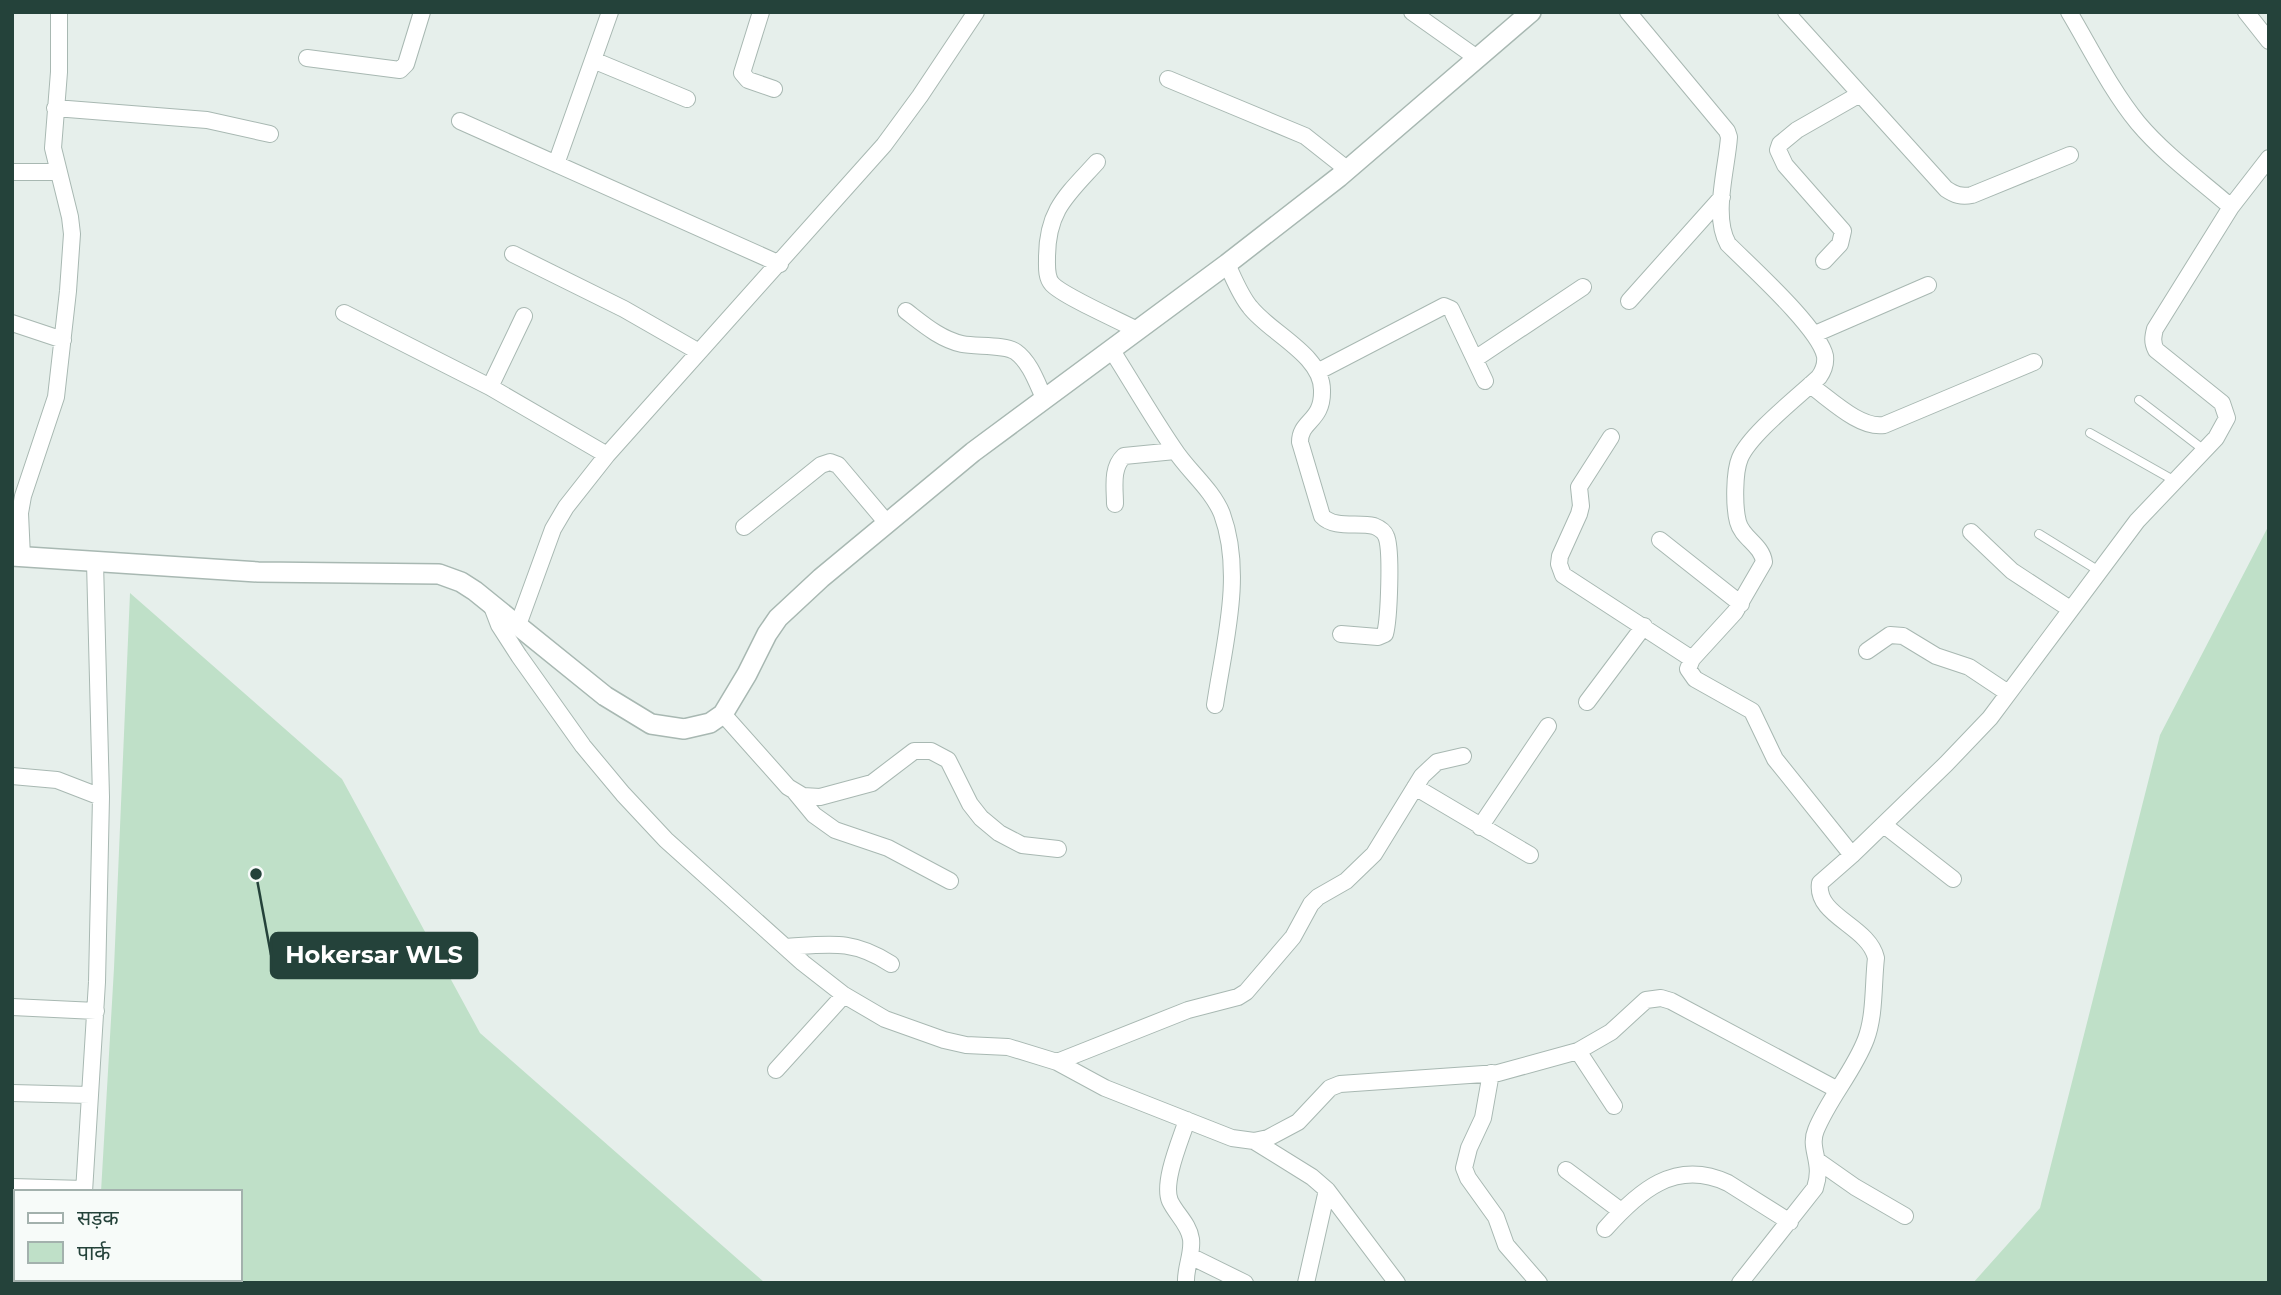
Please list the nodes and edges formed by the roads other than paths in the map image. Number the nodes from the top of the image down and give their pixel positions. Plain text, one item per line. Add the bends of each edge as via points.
1 (59, 12) edge
2 (422, 12) edge
3 (610, 12) edge
4 (761, 12) edge
5 (976, 12) edge
6 (1412, 12) edge
7 (1531, 12) edge
8 (1628, 12) edge
9 (1786, 12) edge
10 (2069, 12) edge
11 (2246, 12) edge
12 (2269, 41) edge
13 (307, 58) dead end
14 (1477, 58) junction
15 (593, 60) junction
16 (1168, 79) dead end
17 (774, 89) dead end
18 (1860, 94) junction
19 (687, 99) dead end
20 (55, 108) junction
21 (460, 121) dead end
22 (270, 134) dead end
23 (2070, 155) dead end
24 (2269, 158) edge
25 (1097, 162) dead end
26 (556, 164) junction
27 (1348, 170) junction
28 (12, 172) edge
29 (58, 172) junction
30 (1722, 197) junction
31 (2231, 207) junction
32 (513, 254) dead end
33 (1824, 261) dead end
34 (780, 264) junction
35 (1227, 264) junction
36 (1928, 285) dead end
37 (1583, 287) dead end
38 (1629, 302) dead end
39 (906, 311) dead end
40 (344, 313) dead end
41 (524, 316) dead end
42 (12, 323) edge
43 (1137, 330) junction
44 (1815, 334) junction
45 (63, 340) junction
46 (1111, 349) junction
47 (699, 352) junction
48 (1475, 359) junction
49 (2034, 362) dead end
50 (1318, 372) junction
51 (1485, 381) dead end
52 (1811, 385) junction
53 (490, 387) junction
54 (1044, 398) junction
55 (2139, 400) dead end
56 (2090, 433) dead end
57 (1611, 437) dead end
58 (2204, 450) junction
59 (1175, 451) junction
60 (607, 454) junction
61 (2175, 481) junction
62 (1115, 504) dead end
63 (887, 523) junction
64 (744, 527) dead end
65 (1971, 532) dead end
66 (2039, 534) dead end
67 (1660, 540) dead end
68 (17, 557) edge
69 (95, 562) junction
70 (2099, 571) junction
71 (491, 604) junction
72 (1741, 604) junction
73 (2070, 609) junction
74 (518, 625) junction
75 (1644, 626) junction
76 (1341, 634) dead end
77 (1867, 652) dead end
78 (1692, 659) junction
79 (2008, 693) junction
80 (1587, 702) dead end
81 (1215, 705) dead end
82 (723, 714) junction
83 (1548, 726) dead end
84 (1463, 755) dead end
85 (12, 776) edge
86 (1415, 787) junction
87 (795, 792) junction
88 (101, 797) junction
89 (1884, 825) junction
90 (1480, 827) junction
91 (1058, 849) dead end
92 (1530, 855) dead end
93 (1852, 855) junction
94 (1952, 879) dead end
95 (950, 881) dead end
96 (786, 947) junction
97 (891, 964) dead end
98 (844, 995) junction
99 (12, 1007) edge
100 (96, 1011) junction
101 (1578, 1051) junction
102 (1057, 1062) junction
103 (776, 1070) dead end
104 (1491, 1073) junction
105 (1836, 1089) junction
106 (12, 1093) edge
107 (90, 1095) junction
108 (1614, 1106) dead end
109 (1187, 1120) junction
110 (1254, 1141) junction
111 (1818, 1161) junction
112 (1566, 1170) dead end
113 (12, 1187) edge
114 (84, 1190) edge
115 (1327, 1190) junction
116 (1621, 1211) junction
117 (1905, 1216) dead end
118 (1790, 1222) junction
119 (1605, 1229) dead end
120 (1190, 1256) junction
121 (1186, 1283) edge
122 (1245, 1283) edge
123 (1306, 1283) edge
124 (1397, 1283) edge
125 (1539, 1283) edge
126 (1740, 1283) edge

1 - 20 street
2 - 13 street via 400,70
3 - 15 street
4 - 17 street via 742,73 748,80
5 - 34 street via 884,145
6 - 14 street
7 - 14 street
8 - 30 street via 1725,127 1729,137
9 - 18 street
10 - 31 street via 2137,122
11 - 12 street
14 - 27 street
15 - 19 street
15 - 26 street
16 - 27 street via 1305,136
18 - 23 street via 1946,189 1959,196 1972,195
18 - 33 street via 1797,130 1778,150 1785,165 1843,232 1840,244
20 - 22 street via 207,120
20 - 29 street via 53,148
21 - 26 street
24 - 31 street
25 - 43 street via 1052,217 1048,277 1058,288
26 - 34 street
27 - 35 street
28 - 29 street
29 - 45 street via 72,234
30 - 38 street
30 - 44 street via 1721,223 1728,244
31 - 58 street via 2155,329 2152,343 2226,410 2223,427
32 - 47 street
34 - 47 street
35 - 43 street
35 - 50 street via 1250,307
36 - 44 street
37 - 48 street
39 - 54 street via 950,340 1017,353
40 - 53 street
41 - 53 street
42 - 45 street
43 - 46 street
44 - 52 street via 1825,362
45 - 68 street via 56,397 23,496
46 - 54 street
46 - 59 street
47 - 60 street
48 - 50 street via 1451,309 1441,306
48 - 51 street
49 - 52 street via 1884,425 1863,423
50 - 76 street via 1321,408 1302,432 1300,442 1322,516 1328,522 1379,529 1388,544 1385,634 1378,638
52 - 72 street via 1750,442 1740,458 1737,518 1740,530 1764,562
53 - 60 street
54 - 63 street
55 - 58 lane
56 - 61 lane
57 - 75 street via 1579,487 1581,506 1560,556 1560,570
58 - 61 street
59 - 62 street via 1124,456 1115,471
59 - 81 street via 1212,497 1228,538 1231,602
60 - 74 street via 553,529
61 - 70 street
63 - 64 street via 838,465 830,462
63 - 82 street via 778,618
65 - 73 street via 2012,571
66 - 70 lane
67 - 72 street
68 - 69 street
69 - 71 street via 258,572 429,573 461,582
69 - 88 street
70 - 73 street
71 - 74 street
71 - 96 street via 526,667 623,794 666,840
72 - 78 street
73 - 79 street
74 - 82 street via 605,695 651,724 684,729 710,723
75 - 78 street
75 - 80 street
77 - 79 street via 1890,635 1903,636 1936,656 1969,667
78 - 93 street via 1688,669 1695,679 1752,712 1775,759
79 - 89 street via 1971,739
82 - 87 street
83 - 90 street
84 - 86 street via 1437,762
85 - 88 street via 57,780
86 - 90 street
86 - 102 street via 1374,854 1346,881 1311,904 1293,937 1246,992
87 - 91 street via 820,797 872,783 914,751 932,751 948,760 970,804 999,834 1022,845
87 - 95 street via 814,815 835,830 888,848
88 - 100 street
89 - 93 street
89 - 94 street
90 - 92 street
93 - 105 street via 1822,879 1819,888 1826,905 1871,944 1876,958 1869,1030
96 - 97 street via 851,945
96 - 98 street
98 - 102 street via 885,1019 944,1040 1008,1046
98 - 103 street
99 - 100 street
100 - 107 street
101 - 104 street
101 - 105 street via 1611,1032 1646,1000 1661,998
101 - 108 street
102 - 109 street via 1105,1088
104 - 110 street via 1340,1084 1330,1088 1298,1122
104 - 125 street via 1483,1118 1464,1168 1496,1217 1506,1245
105 - 111 street via 1815,1131
106 - 107 street
107 - 114 street
109 - 110 street via 1232,1138
109 - 120 street via 1169,1190 1170,1200 1188,1228
110 - 115 street
111 - 117 street
111 - 118 street via 1815,1188
112 - 116 street
113 - 114 street
115 - 123 street
115 - 124 street
116 - 118 street via 1662,1180 1697,1175 1728,1183
116 - 119 street
118 - 126 street
120 - 121 street
120 - 122 street

